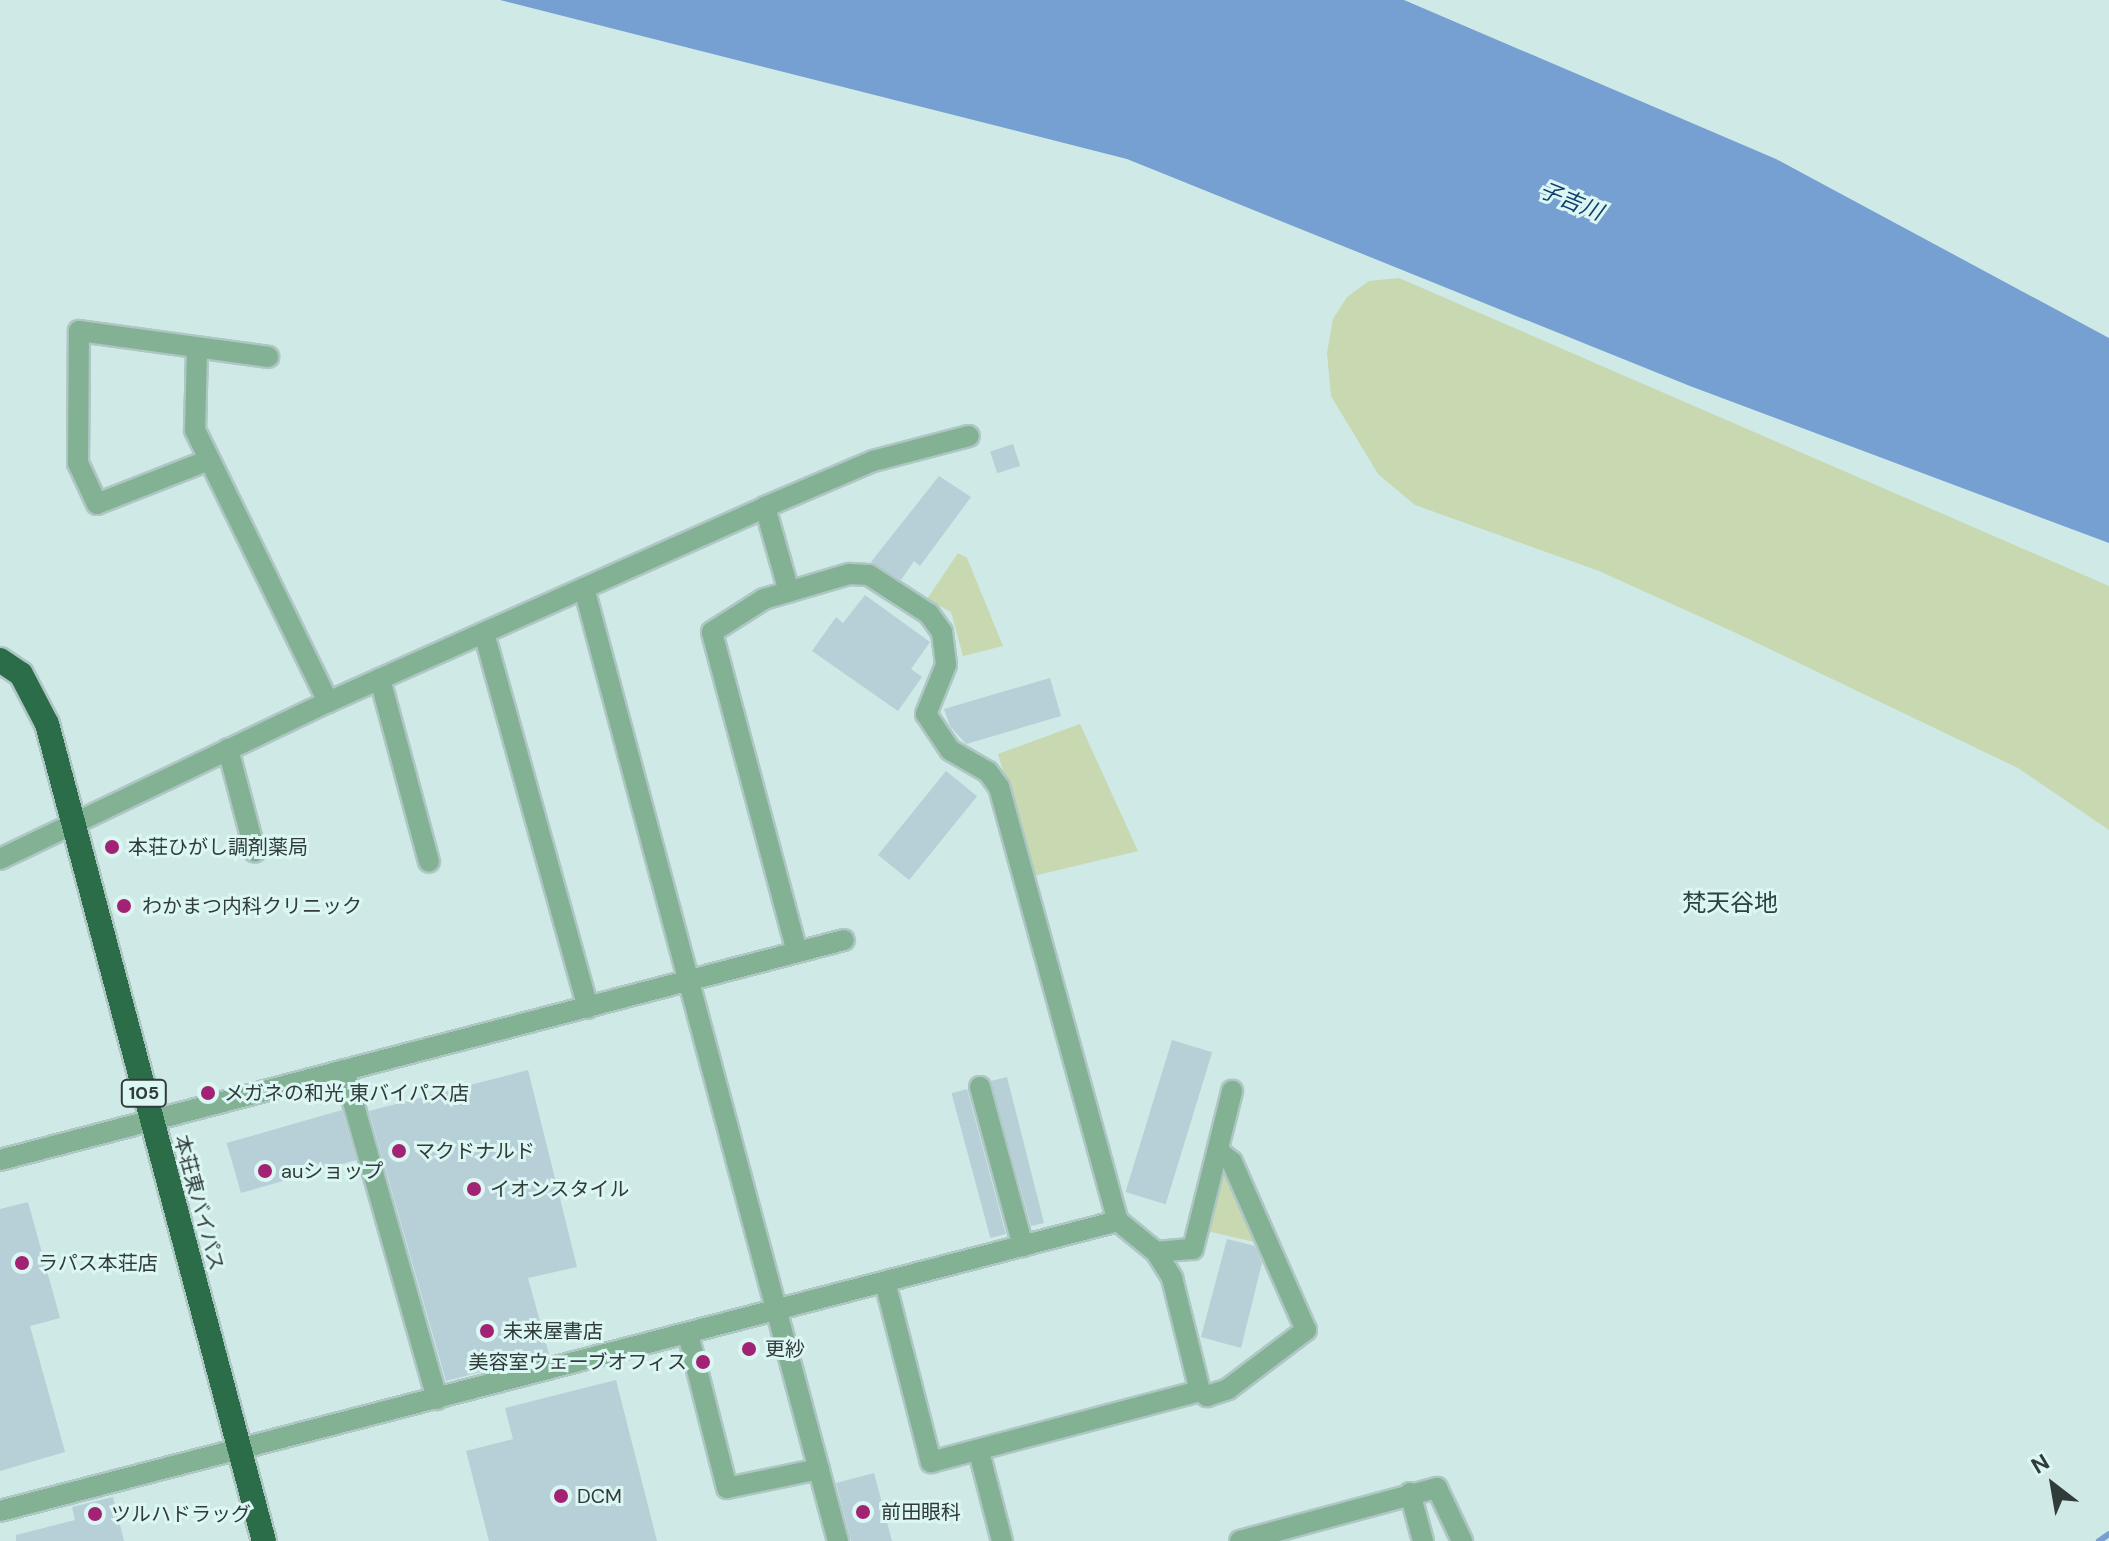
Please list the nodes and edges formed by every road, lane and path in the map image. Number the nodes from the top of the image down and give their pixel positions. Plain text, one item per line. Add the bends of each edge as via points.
1 (197, 349) junction
2 (268, 357) dead end
3 (969, 436) dead end
4 (209, 460) junction
5 (765, 507) junction
6 (584, 588) junction
7 (789, 592) junction
8 (484, 633) junction
9 (0, 660) edge
10 (380, 679) junction
11 (328, 702) junction
12 (228, 749) junction
13 (75, 823) junction
14 (255, 852) dead end
15 (0, 859) edge
16 (429, 862) dead end
17 (844, 940) dead end
18 (797, 952) junction
19 (689, 981) junction
20 (588, 1008) junction
21 (344, 1070) junction
22 (980, 1087) dead end
23 (1232, 1091) dead end
24 (151, 1119) junction
25 (1218, 1151) junction
26 (0, 1160) edge
27 (1118, 1221) junction
28 (1023, 1246) junction
29 (1156, 1252) junction
30 (885, 1282) junction
31 (778, 1309) junction
32 (688, 1334) junction
33 (1200, 1391) junction
34 (437, 1399) junction
35 (241, 1449) junction
36 (979, 1452) junction
37 (819, 1469) junction
38 (1410, 1493) junction
39 (0, 1511) edge
40 (1306, 1533) edge
41 (264, 1541) edge
42 (838, 1541) edge
43 (1002, 1541) edge
44 (1240, 1541) edge
45 (1423, 1541) edge
46 (1462, 1541) edge

1 - 2 street
1 - 4 street via 195,430
1 - 4 street via 79,331 78,463 97,504
3 - 5 street via 873,461
4 - 11 street
5 - 6 street
5 - 7 street
6 - 8 street
6 - 19 street
7 - 18 street via 764,599 712,632
7 - 27 street via 849,574 869,575 929,614 942,632 946,665 926,714 950,750 988,772 999,787
8 - 10 street
8 - 20 street
9 - 13 highway, 本荘東バイパス / 105 via 21,674 35,694
10 - 11 street
10 - 16 street
11 - 12 street
12 - 13 street
12 - 14 street
13 - 15 street
13 - 24 highway, 本荘東バイパス / 105
17 - 18 street
18 - 19 street
19 - 20 street
19 - 31 street
20 - 21 street
21 - 24 street
21 - 34 street
22 - 28 street
23 - 25 street
24 - 26 street
24 - 35 highway, 本荘東バイパス / 105
25 - 29 street via 1193,1249
25 - 33 street via 1232,1162 1306,1330 1228,1389 1207,1396
27 - 28 street
27 - 29 street
28 - 30 street
29 - 33 street via 1172,1278
30 - 31 street
30 - 36 street via 931,1462
31 - 32 street
31 - 37 street
32 - 34 street
32 - 37 street via 727,1488
33 - 36 street
34 - 35 street
35 - 39 street
35 - 41 highway, 本荘東バイパス / 105
36 - 43 street
37 - 42 street
38 - 40 street
38 - 45 street
38 - 46 street via 1437,1488
40 - 44 street

